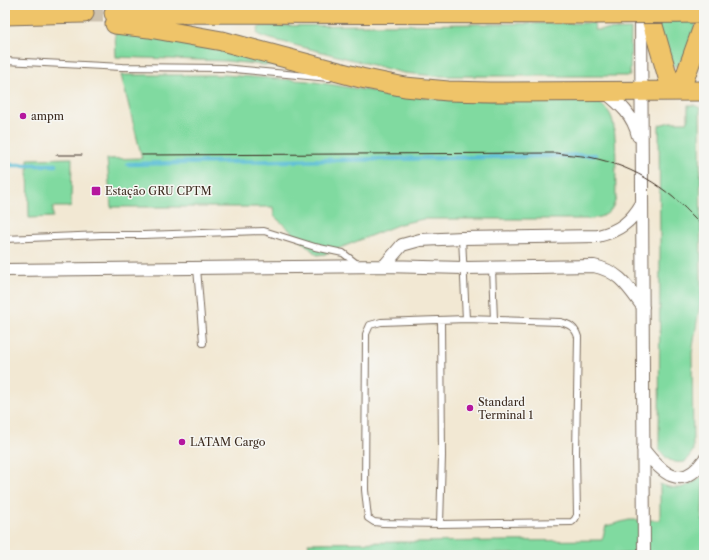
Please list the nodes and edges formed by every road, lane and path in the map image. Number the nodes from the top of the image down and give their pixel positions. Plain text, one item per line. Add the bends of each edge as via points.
1 (641, 5) edge
2 (647, 5) edge
3 (704, 13) edge
4 (6, 15) edge
5 (84, 18) tunnel mouth
6 (704, 24) edge
7 (5, 61) edge
8 (337, 79) dead end
9 (344, 80) dead end
10 (395, 85) junction
11 (641, 91) junction
12 (676, 91) junction
13 (704, 91) edge
14 (605, 92) junction
15 (642, 153) junction
16 (642, 203) junction
17 (462, 238) junction
18 (5, 239) edge
19 (384, 266) junction
20 (360, 267) junction
21 (197, 268) junction
22 (464, 268) junction
23 (492, 268) junction
24 (5, 270) edge
25 (642, 307) junction
26 (466, 319) junction
27 (441, 320) junction
28 (494, 320) junction
29 (203, 343) dead end
30 (643, 449) junction
31 (704, 460) edge
32 (440, 524) junction
33 (644, 555) edge

1 - 11 street
2 - 12 main road
3 - 10 main road, bridge via 114,18 149,28 222,41
4 - 5 main road via 41,23
6 - 12 main road
7 - 8 lane via 122,67 223,68
9 - 10 lane
10 - 14 main road via 468,92
11 - 12 main road
11 - 14 main road
11 - 15 street
12 - 13 main road
14 - 15 street via 626,110 636,128
15 - 16 street
16 - 17 street via 637,212 618,229 598,236
16 - 25 street
17 - 19 street via 420,240 402,245
17 - 22 lane
18 - 20 lane via 264,231 343,253
19 - 20 street
19 - 22 street
20 - 21 street
21 - 24 street
21 - 29 lane
22 - 23 street
22 - 26 lane
23 - 25 street via 580,265 602,268 621,278
23 - 28 lane
25 - 30 street
26 - 27 lane
26 - 28 lane
27 - 32 lane
27 - 32 lane via 381,322 370,325 366,334 365,356 367,516 370,521 383,523
28 - 32 lane via 560,322 574,328 577,333 577,515 572,522
30 - 31 street via 660,469 676,477 692,474
30 - 33 street

